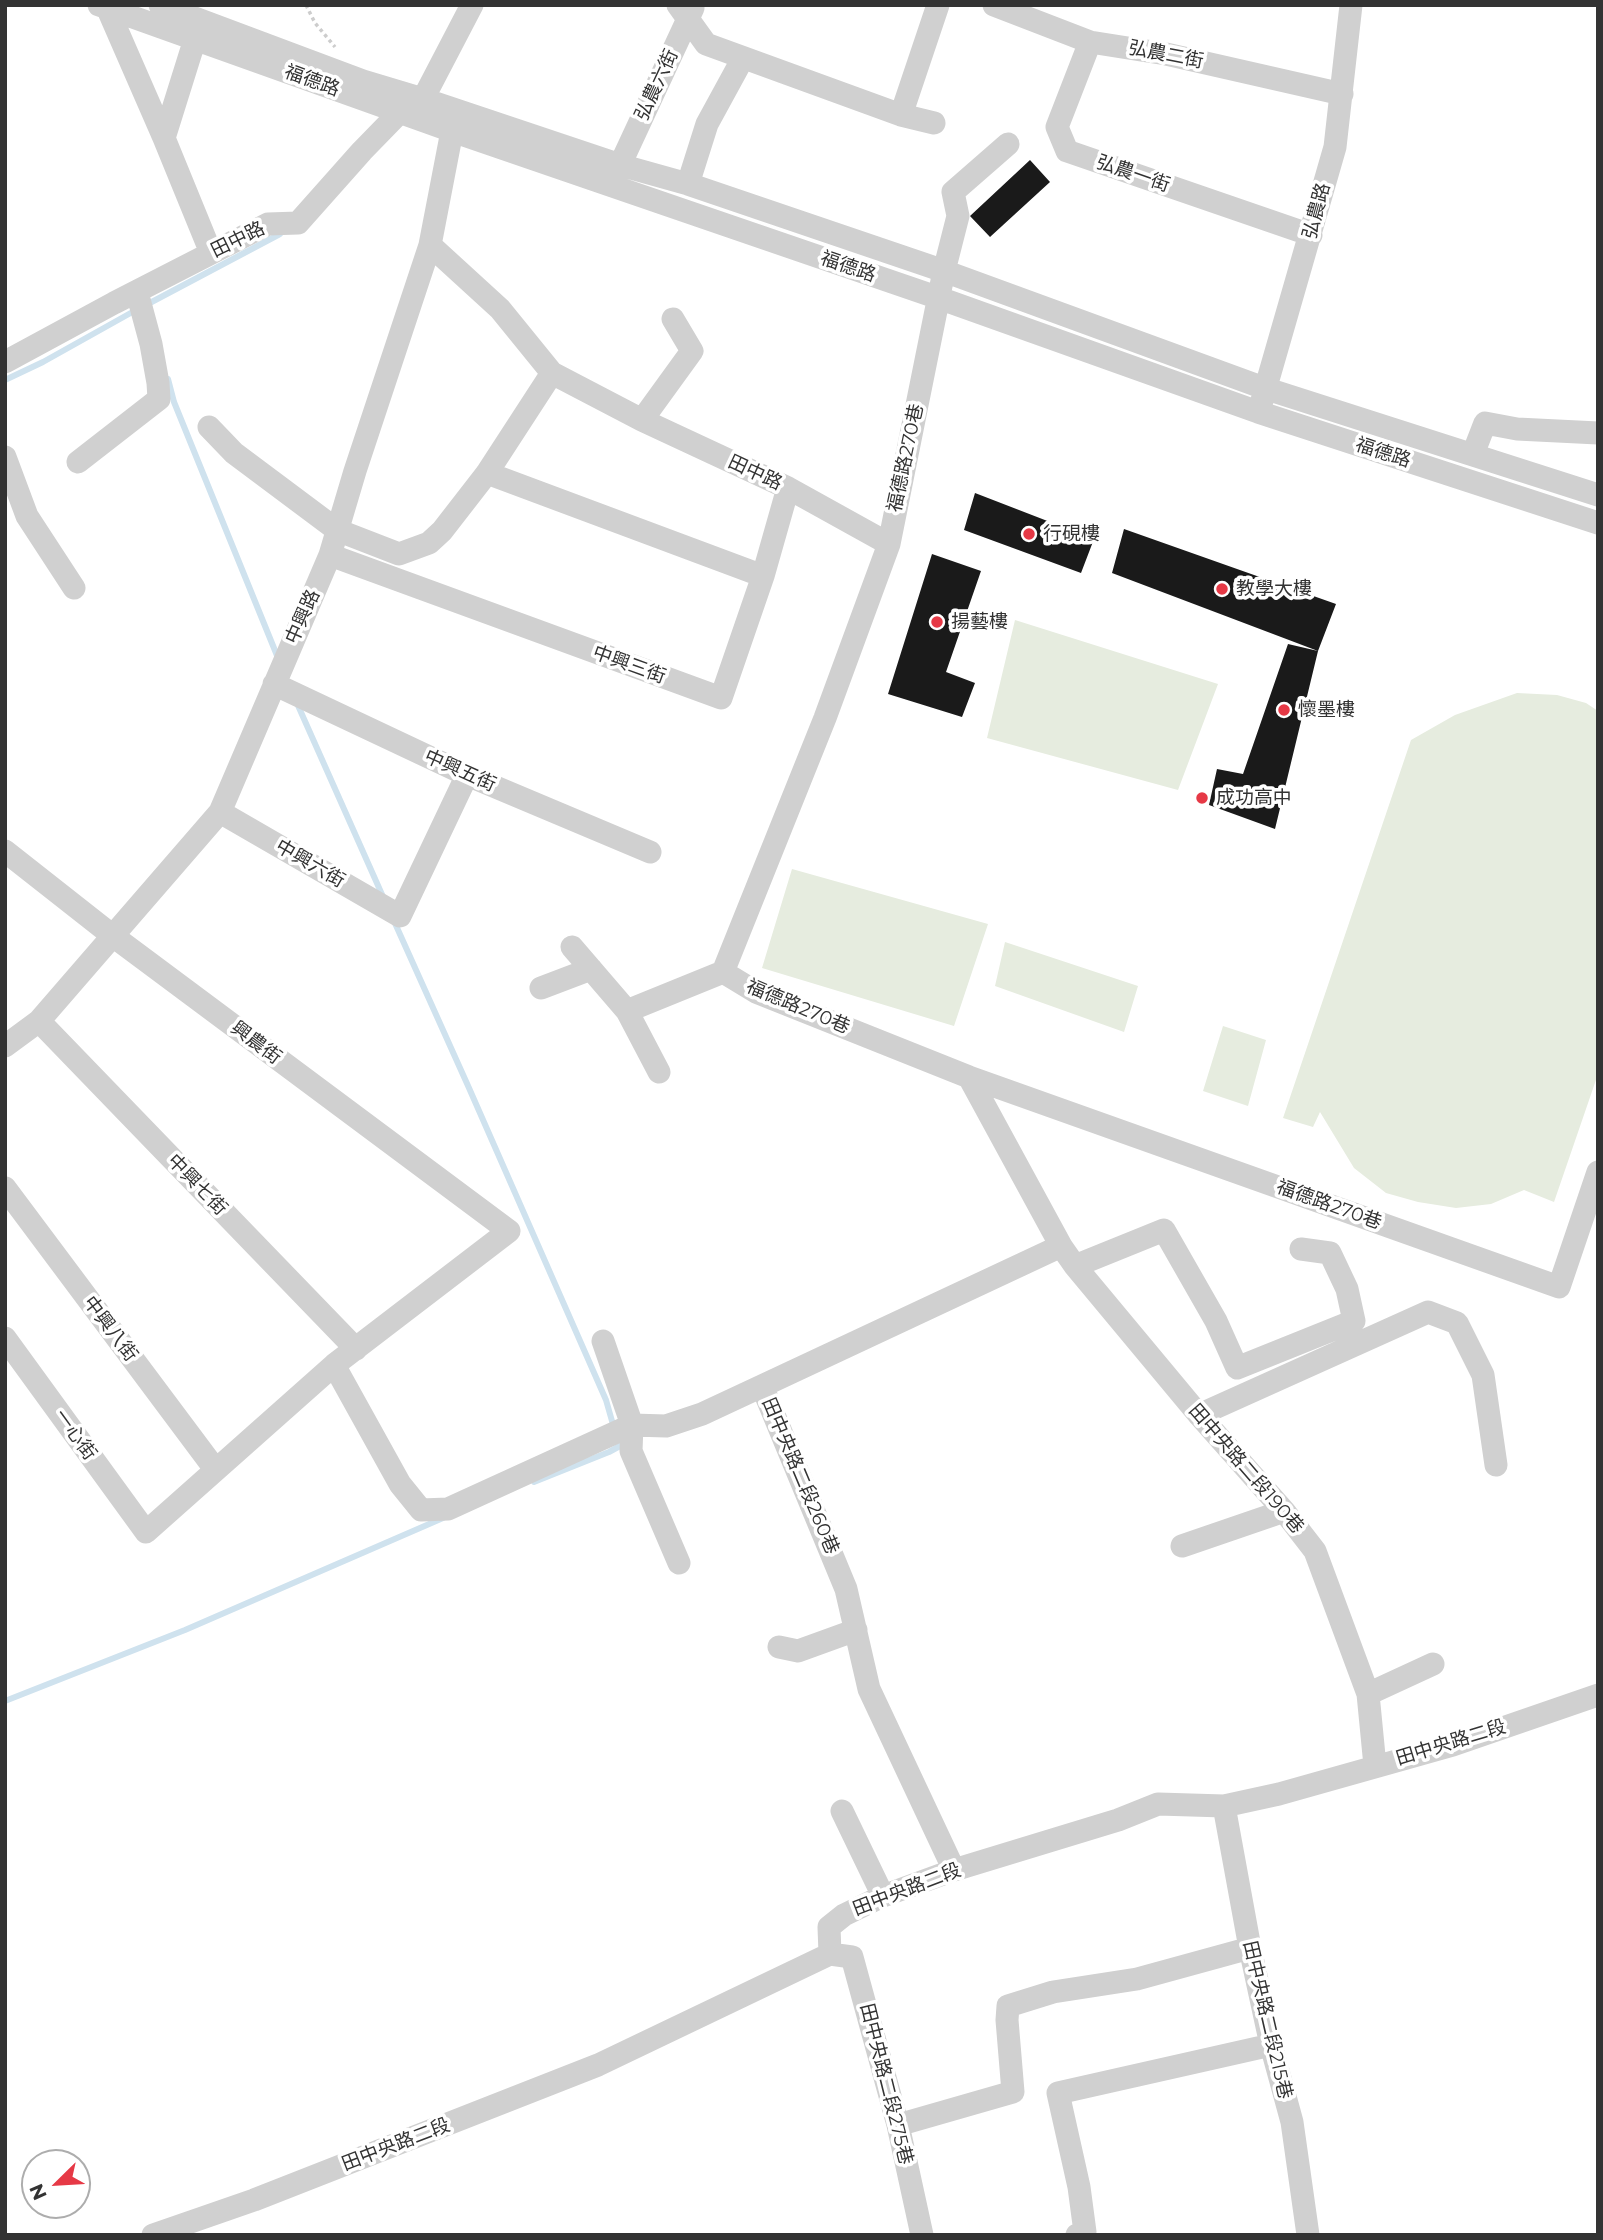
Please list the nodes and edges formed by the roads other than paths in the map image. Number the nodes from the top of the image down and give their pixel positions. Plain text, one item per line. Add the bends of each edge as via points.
1 (160, 5) edge
2 (472, 5) edge
3 (938, 5) edge
4 (995, 5) edge
5 (1351, 5) edge
6 (104, 6) edge
7 (687, 9) edge
8 (195, 39) junction
9 (1090, 42) junction
10 (743, 58) junction
11 (1342, 94) junction
12 (423, 99) junction
13 (400, 113) junction
14 (901, 115) junction
15 (456, 121) junction
16 (934, 123) dead end
17 (164, 138) junction
18 (1007, 144) dead end
19 (620, 165) junction
20 (688, 184) junction
21 (1311, 235) junction
22 (430, 245) junction
23 (211, 253) junction
24 (944, 271) junction
25 (137, 292) junction
26 (939, 298) junction
27 (673, 319) dead end
28 (5, 362) edge
29 (552, 373) junction
30 (1264, 388) junction
31 (1258, 412) junction
32 (642, 420) junction
33 (209, 427) dead end
34 (1598, 433) edge
35 (1473, 454) junction
36 (5, 457) edge
37 (78, 462) dead end
38 (487, 473) junction
39 (788, 488) junction
40 (1598, 495) edge
41 (1598, 523) edge
42 (337, 530) junction
43 (889, 544) junction
44 (330, 555) junction
45 (763, 576) junction
46 (74, 588) dead end
47 (274, 684) junction
48 (467, 775) junction
49 (220, 812) junction
50 (5, 851) edge
51 (650, 852) dead end
52 (113, 936) junction
53 (572, 947) dead end
54 (592, 969) junction
55 (723, 972) junction
56 (541, 988) dead end
57 (627, 1011) junction
58 (39, 1021) junction
59 (5, 1046) edge
60 (659, 1072) dead end
61 (969, 1077) junction
62 (1598, 1172) edge
63 (5, 1188) edge
64 (1061, 1246) junction
65 (1301, 1249) dead end
66 (1075, 1266) junction
67 (5, 1338) edge
68 (603, 1341) dead end
69 (356, 1349) junction
70 (334, 1365) junction
71 (762, 1386) junction
72 (1199, 1415) junction
73 (632, 1425) junction
74 (1496, 1465) dead end
75 (215, 1469) junction
76 (1284, 1511) junction
77 (1182, 1546) dead end
78 (679, 1563) dead end
79 (856, 1630) junction
80 (779, 1647) dead end
81 (1433, 1664) dead end
82 (1368, 1694) junction
83 (1598, 1695) edge
84 (1375, 1766) junction
85 (1224, 1806) junction
86 (842, 1811) dead end
87 (954, 1870) junction
88 (883, 1896) junction
89 (1250, 1948) junction
90 (830, 1954) junction
91 (1271, 2045) junction
92 (898, 2125) junction
93 (153, 2235) edge
94 (922, 2235) edge
95 (1077, 2235) edge
96 (1308, 2235) edge

1 - 12 street, 福德路
2 - 12 street
3 - 14 street
4 - 9 street, 弘農二街
5 - 11 street, 弘農路
6 - 8 street, 福德路
6 - 17 street
7 - 10 street via 706,44
7 - 19 street, 弘農六街
8 - 13 street, 福德路
8 - 17 street
9 - 11 street, 弘農二街 via 1166,54
9 - 21 street, 弘農一街 via 1057,127 1067,151
10 - 14 street
10 - 20 street via 707,124
11 - 21 street, 弘農路 via 1335,147
12 - 13 street, 田中路
12 - 15 street, 福德路
13 - 15 street, 福德路
13 - 23 street, 田中路 via 298,223 268,224
14 - 16 street
15 - 19 street, 福德路
15 - 22 street, 中興路
15 - 26 street, 福德路
17 - 23 street
18 - 24 street, 福德路270巷 via 953,192 958,216
19 - 20 street, 福德路
20 - 24 street, 福德路
21 - 30 street, 弘農路
22 - 29 street, 田中路 via 500,309
22 - 42 street, 中興路
23 - 25 street, 田中路
24 - 26 street, 福德路270巷
24 - 30 street, 福德路
25 - 28 street, 田中路
25 - 37 street via 159,399
26 - 31 street, 福德路
26 - 43 street, 福德路270巷
27 - 32 street via 692,351
29 - 32 street, 田中路
29 - 38 street
30 - 31 street, 弘農路
30 - 35 street, 福德路
31 - 41 street, 福德路
32 - 39 street, 田中路
33 - 42 street via 234,453
34 - 35 street via 1485,424
35 - 40 street, 福德路
36 - 46 street via 27,516
38 - 42 street via 442,531 417,548 399,554
38 - 45 street
39 - 43 street, 田中路
39 - 45 street, 中興三街
42 - 44 street, 中興路
43 - 55 street, 福德路270巷
44 - 45 street, 中興三街 via 721,698
44 - 47 street, 中興路
47 - 48 street, 中興五街
47 - 49 street, 中興路
48 - 49 street, 中興六街 via 400,916
48 - 51 street, 中興五街
49 - 52 street, 中興路
50 - 52 street, 興農街
52 - 58 street, 中興路
52 - 69 street, 興農街 via 509,1231
53 - 54 street
54 - 56 street
54 - 57 street
55 - 57 street
55 - 61 street, 福德路270巷 via 756,992
57 - 60 street
58 - 59 street, 中興路
58 - 69 street, 中興七街
61 - 62 street, 福德路270巷 via 1559,1287
61 - 64 street, 田中央路二段190巷
63 - 75 street, 中興八街
64 - 66 street, 田中央路二段190巷
64 - 71 street
65 - 66 street via 1330,1253 1347,1289 1354,1321 1237,1368 1164,1230
66 - 72 street, 田中央路二段190巷
67 - 75 street, 一心街 via 146,1532
68 - 73 street
69 - 70 street
70 - 73 street, 田中央路二段260巷 via 400,1484 421,1510 448,1509
70 - 75 street
71 - 73 street, 田中央路二段260巷 via 666,1426
71 - 79 street, 田中央路二段260巷 via 846,1589
72 - 74 street via 1428,1312 1457,1323 1483,1375
72 - 76 street, 田中央路二段190巷
73 - 78 street via 631,1451
76 - 77 street
76 - 82 street, 田中央路二段190巷 via 1315,1551
79 - 80 street via 798,1651
79 - 87 street, 田中央路二段260巷 via 869,1689
81 - 82 street
82 - 84 street, 田中央路二段190巷
83 - 84 street, 田中央路二段 via 1453,1745
84 - 85 street, 田中央路二段
85 - 87 street, 田中央路二段 via 1158,1804 1118,1821
85 - 89 street, 田中央路二段215巷
86 - 88 street
87 - 88 street, 田中央路二段
88 - 90 street, 田中央路二段 via 844,1914 829,1927
89 - 91 street, 田中央路二段215巷
89 - 92 street via 1137,1979 1053,1992 1008,2006 1013,2092
90 - 92 street, 田中央路二段275巷 via 852,1957
90 - 93 street, 田中央路二段 via 598,2065
91 - 95 street via 1058,2093 1079,2187 1085,2232
91 - 96 street, 田中央路二段215巷 via 1292,2122
92 - 94 street, 田中央路二段275巷

